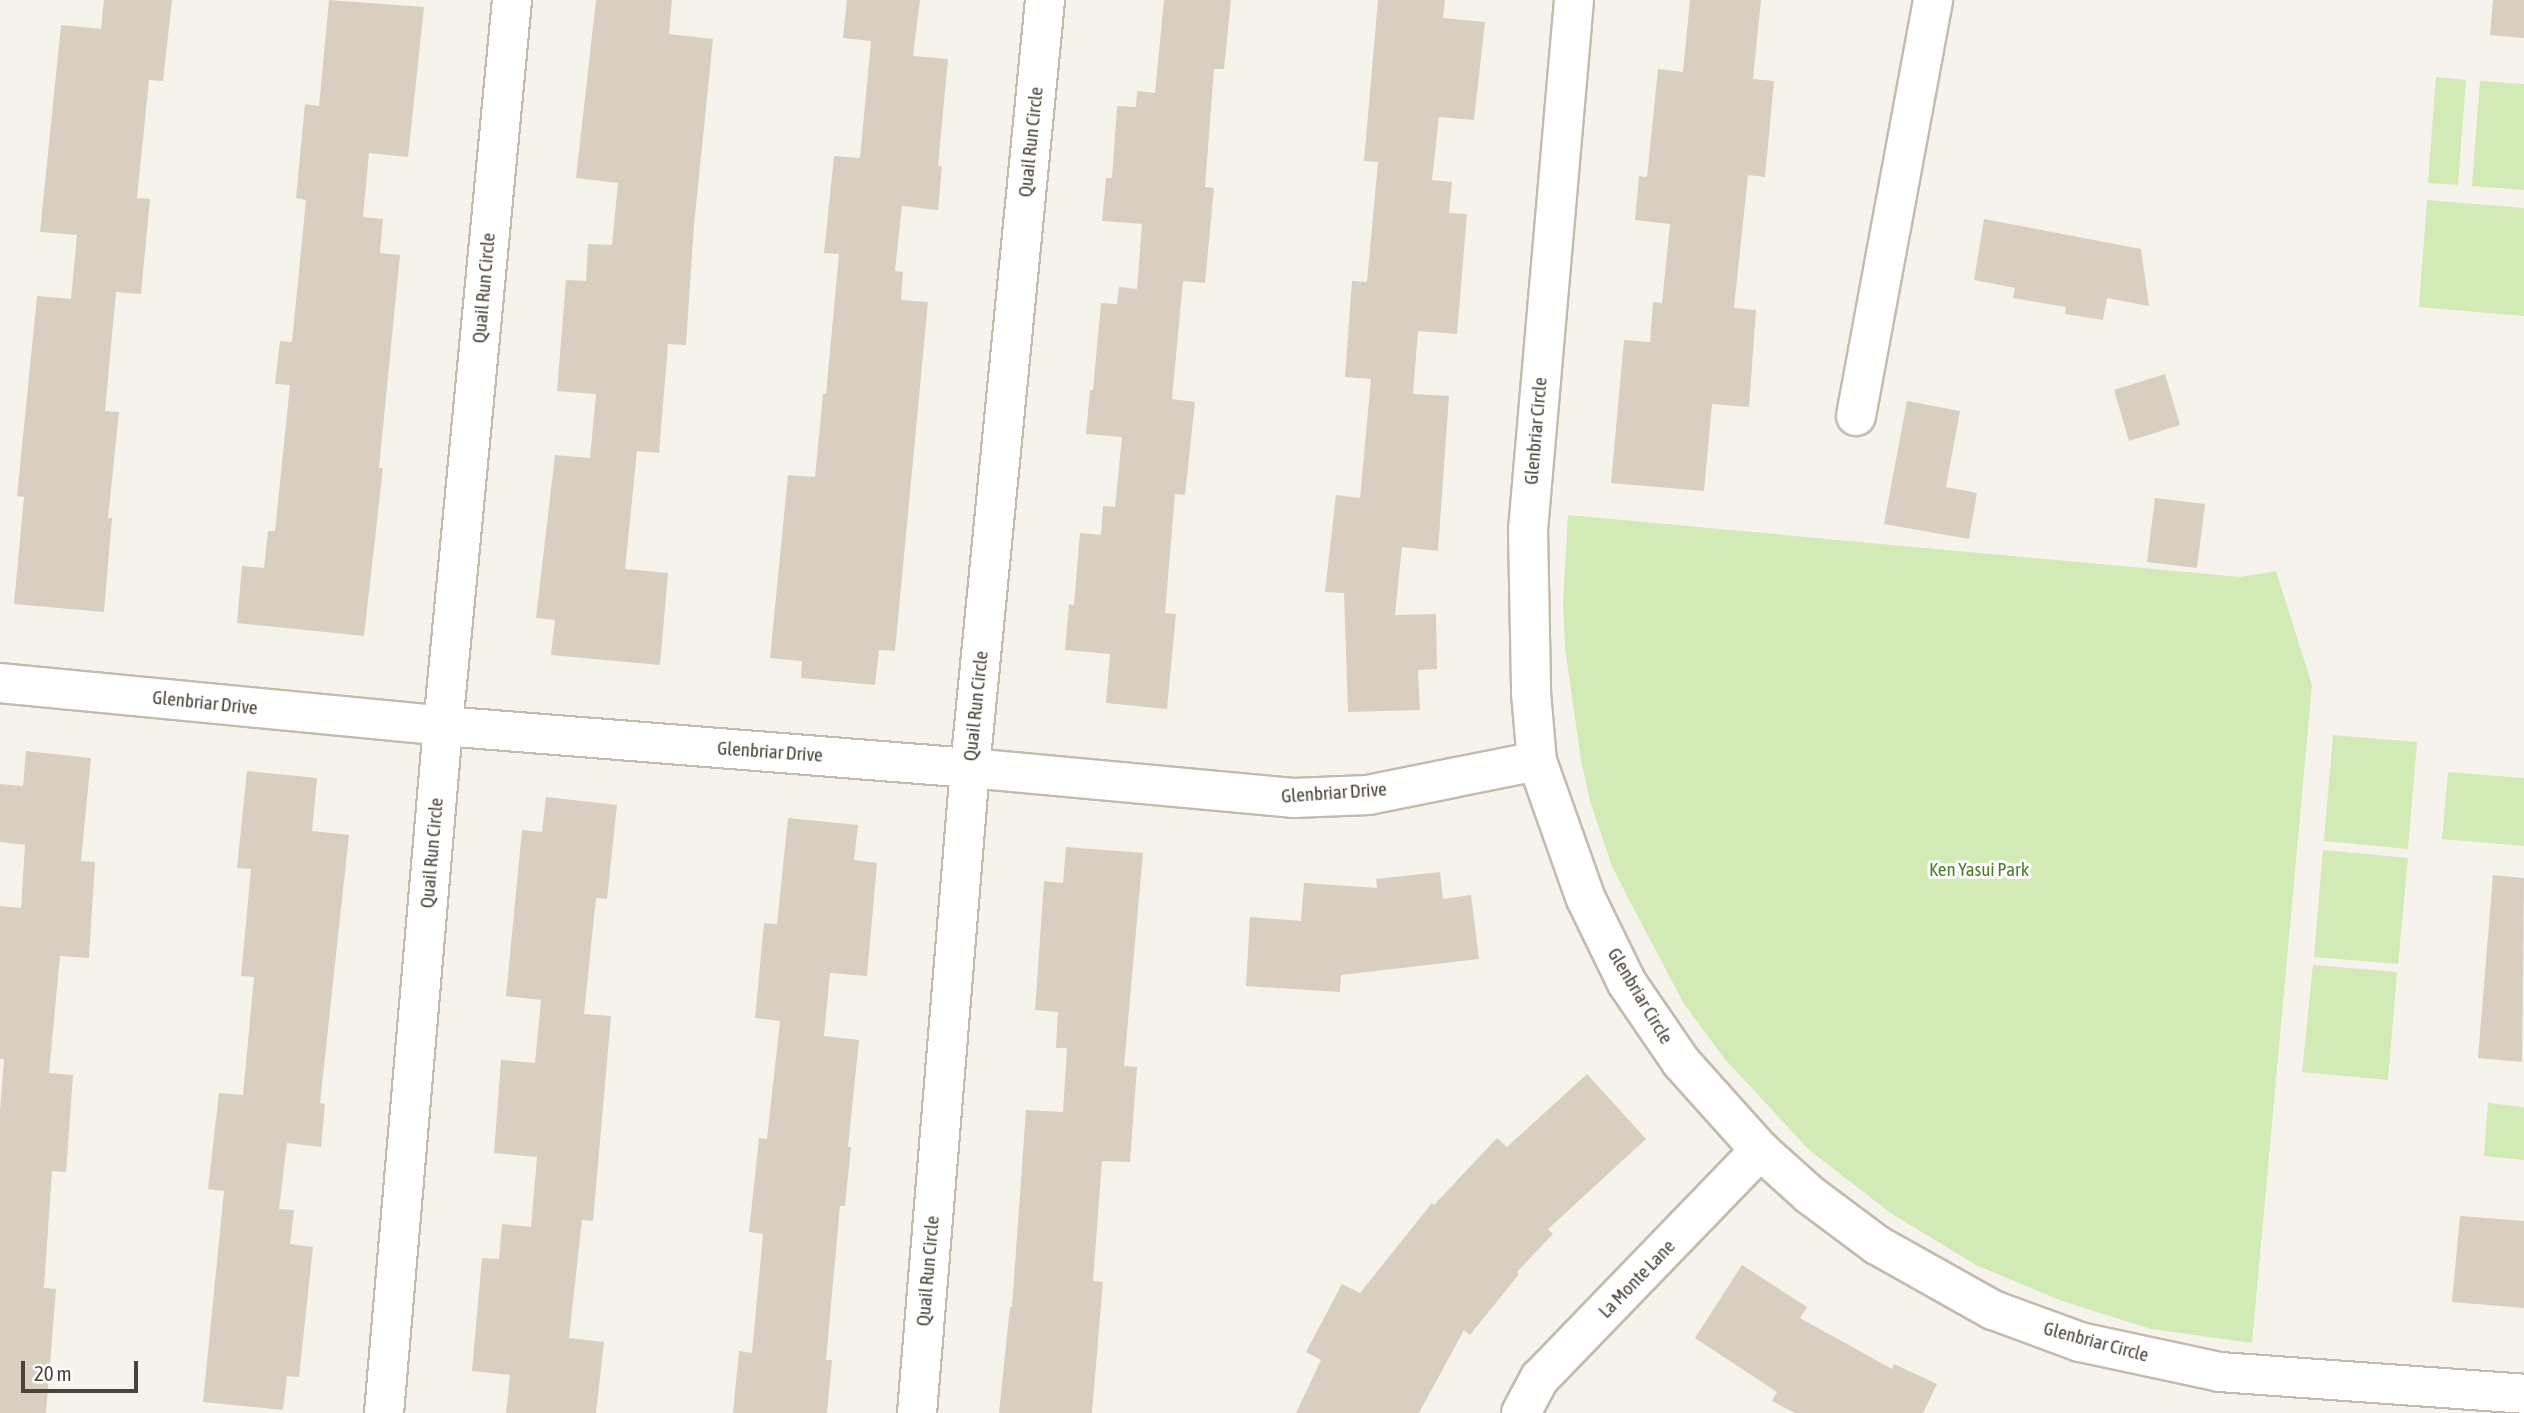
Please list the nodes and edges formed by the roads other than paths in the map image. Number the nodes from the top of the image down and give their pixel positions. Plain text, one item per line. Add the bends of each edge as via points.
1 (512, 0) edge
2 (1045, 0) edge
3 (1574, 0) edge
4 (1933, 0) edge
5 (1856, 416) dead end
6 (0, 682) edge
7 (443, 726) junction
8 (1537, 761) junction
9 (970, 768) junction
10 (1760, 1150) junction
11 (2513, 1400) edge
12 (384, 1413) edge
13 (917, 1413) edge
14 (1521, 1413) edge

1 - 7 street, Quail Run Circle
2 - 9 street, Quail Run Circle
3 - 8 street, Glenbriar Circle via 1528,530
4 - 5 street
6 - 7 street, Glenbriar Drive
7 - 9 street, Glenbriar Drive
7 - 12 street, Quail Run Circle
8 - 9 street, Glenbriar Drive via 1367,794 1293,798
8 - 10 street, Glenbriar Circle via 1586,899 1627,983 1681,1062
9 - 13 street, Quail Run Circle
10 - 11 street, Glenbriar Circle via 1877,1245 1993,1310 2080,1342 2220,1372
10 - 14 street, La Monte Lane via 1541,1378

